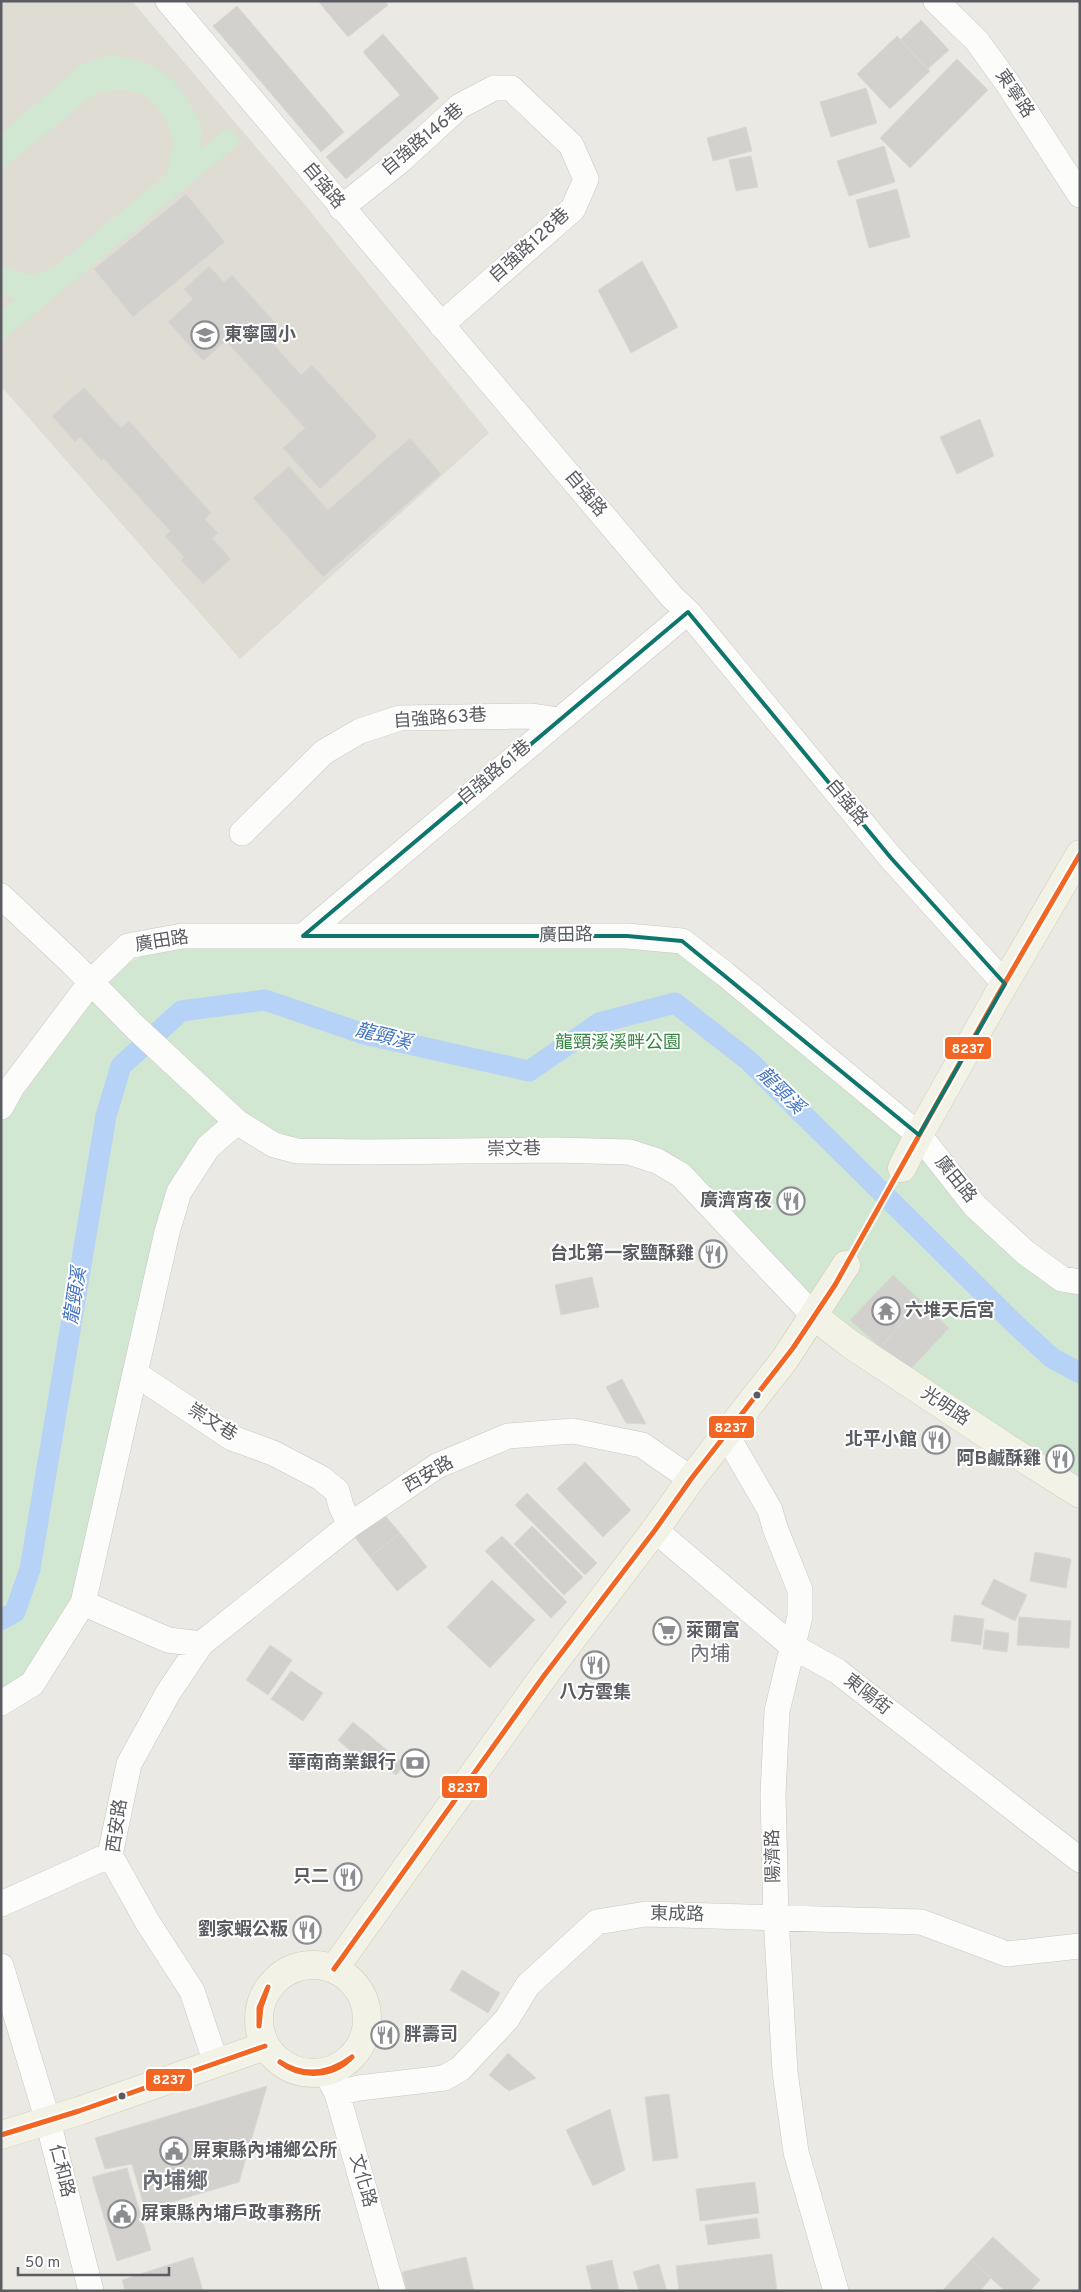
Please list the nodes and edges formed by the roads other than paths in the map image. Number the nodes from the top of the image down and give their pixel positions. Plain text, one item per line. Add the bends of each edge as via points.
1 (168, 1) edge
2 (936, 1) edge
3 (511, 88) joint
4 (1080, 195) edge
5 (341, 208) junction
6 (441, 325) junction
7 (688, 612) junction
8 (559, 720) junction
9 (242, 833) dead end
10 (1080, 854) edge
11 (1, 896) edge
12 (303, 936) junction
13 (91, 982) junction
14 (1004, 984) junction
15 (1, 1107) edge
16 (237, 1122) junction
17 (918, 1135) junction
18 (902, 1168) dead end
19 (846, 1265) dead end
20 (1080, 1282) edge
21 (814, 1316) junction
22 (136, 1374) junction
23 (726, 1434) junction
24 (691, 1479) junction
25 (1080, 1494) edge
26 (350, 1525) junction
27 (655, 1530) junction
28 (83, 1603) junction
29 (202, 1644) junction
30 (792, 1646) junction
31 (1, 1703) edge
32 (110, 1855) junction
33 (1080, 1860) edge
34 (1, 1904) edge
35 (776, 1917) junction
36 (1080, 1946) edge
37 (1, 1966) edge
38 (334, 1969) junction
39 (265, 2046) junction
40 (216, 2063) junction
41 (332, 2083) junction
42 (48, 2121) junction
43 (1, 2135) edge
44 (91, 2291) edge
45 (394, 2291) edge
46 (836, 2291) edge

1 - 5 street, 自強路
2 - 4 street, 東寧路 via 982,48
3 - 5 street, 自強路146巷 via 494,88 460,106 400,161
3 - 6 street, 自強路128巷 via 571,145 586,180 572,209
5 - 6 street, 自強路
6 - 7 street, 自強路
7 - 8 street, 自強路61巷
7 - 14 street, 自強路 via 891,858
8 - 9 street, 自強路63巷 via 532,716 400,718 360,730 324,752
8 - 12 street, 自強路61巷
10 - 14 main road
11 - 13 street, 崇文巷
12 - 13 street, 廣田路 via 182,936 128,946
12 - 17 street, 廣田路 via 627,936 682,941
13 - 15 street, 廣田路 via 12,1087
13 - 16 street, 崇文巷
14 - 17 main road
16 - 21 street, 崇文巷 via 274,1145 297,1151 629,1152 681,1175
16 - 22 street via 208,1147 179,1192
17 - 18 main road
17 - 20 street, 廣田路 via 976,1206 1026,1253 1062,1279
19 - 21 main road
21 - 23 main road
21 - 25 main road, 光明路 via 867,1355
22 - 26 street, 崇文巷 via 232,1438 273,1453 320,1478 337,1491 340,1506
22 - 28 street
23 - 24 main road
23 - 30 street, 陽濟路 via 770,1510 800,1590 800,1616
24 - 26 street, 西安路 via 642,1445 573,1431 508,1436 437,1466
24 - 27 main road
26 - 29 street, 西安路
27 - 30 street, 東陽街
27 - 38 main road via 543,1677
28 - 29 street via 168,1640
28 - 31 street via 32,1684
29 - 32 street, 西安路 via 168,1694 129,1764
30 - 33 street, 東陽街 via 837,1671
30 - 35 street, 陽濟路 via 777,1711 773,1794
32 - 34 street
32 - 40 street, 西安路 via 148,1923 192,1991
35 - 36 street, 東成路 via 921,1922 1007,1954
35 - 41 street, 東成路 via 646,1914 597,1922 528,1985 506,2020 460,2070 444,2078 359,2088
35 - 46 street, 陽濟路 via 785,2072 796,2152
37 - 42 street, 仁和路
38 - 39 main road via 315,1964 296,1967 279,1976 266,1990 259,2008 258,2027
38 - 41 main road via 360,1991 366,2007 367,2024 355,2055 342,2066
39 - 40 main road
39 - 41 main road via 276,2060 291,2070
40 - 42 main road
41 - 45 street, 文化路
42 - 43 main road
42 - 44 street, 仁和路

